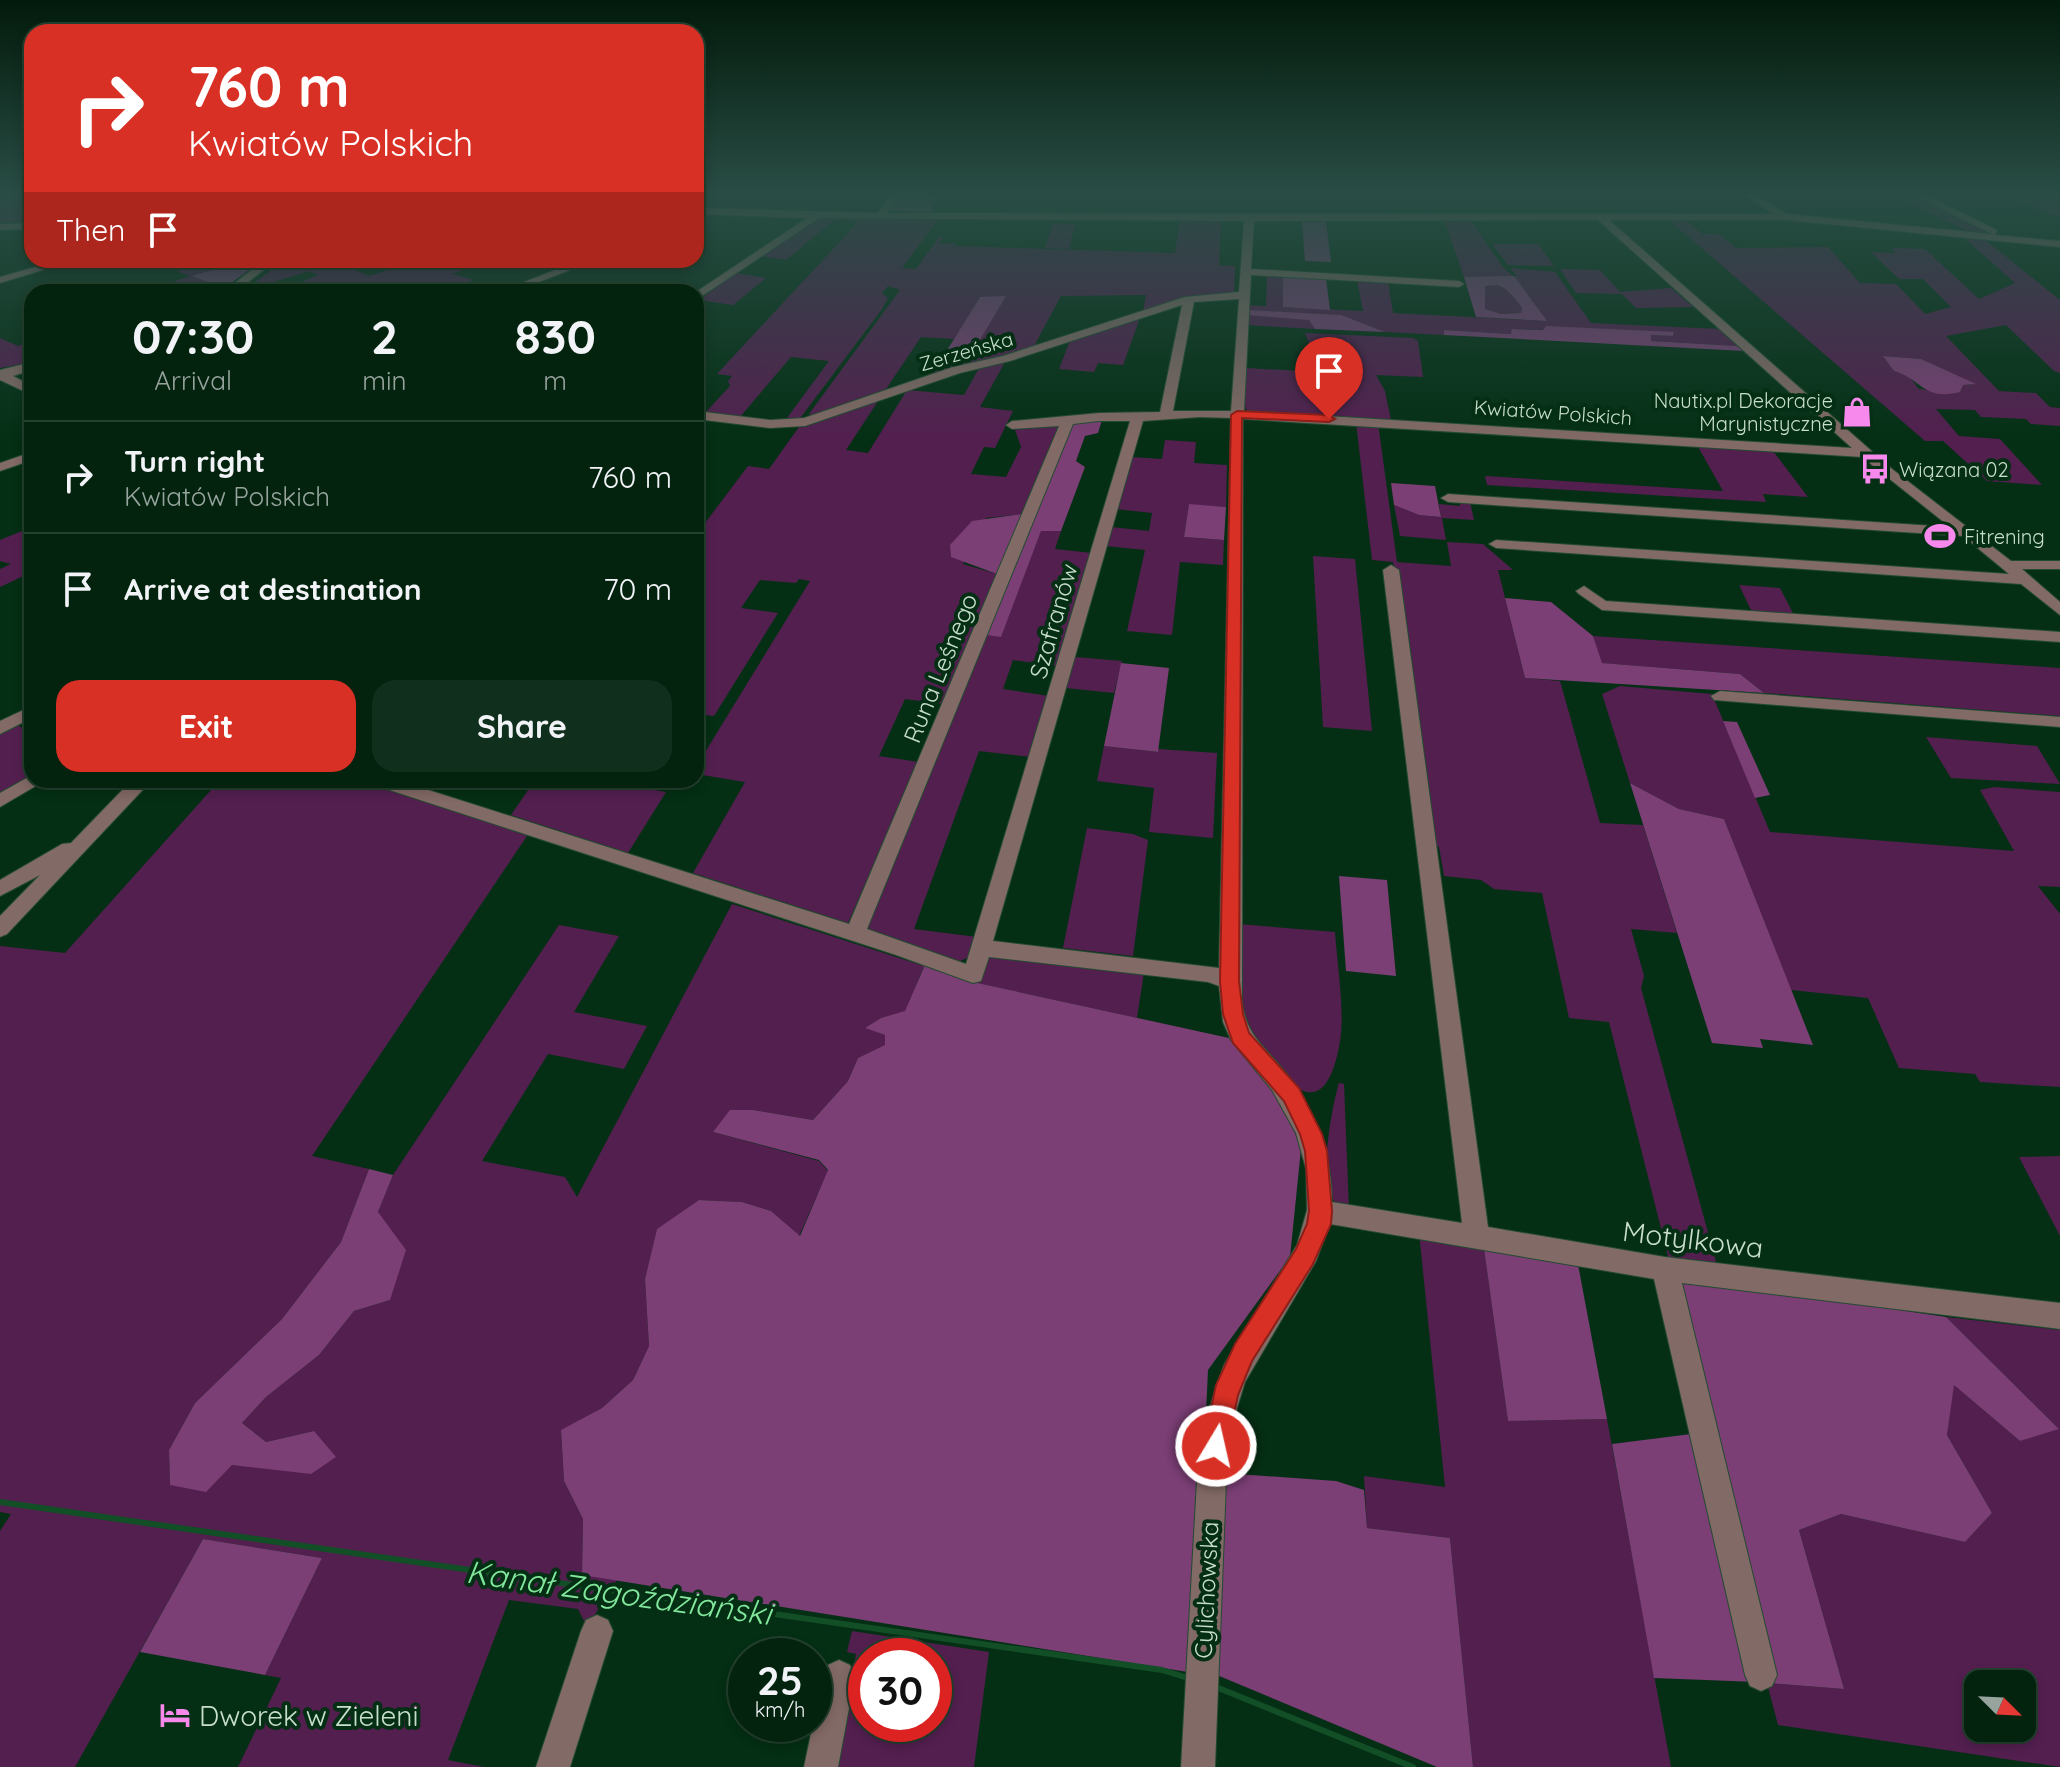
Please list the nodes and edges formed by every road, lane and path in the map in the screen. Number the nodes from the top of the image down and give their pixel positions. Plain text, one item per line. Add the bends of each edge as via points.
1 (548, 275) edge
2 (728, 275) edge
3 (1246, 275) edge
4 (1307, 275) edge
5 (1666, 275) edge
6 (525, 284) edge
7 (1459, 284) dead end
8 (704, 292) edge
9 (1244, 295) junction
10 (1189, 299) junction
11 (24, 368) edge
12 (1, 375) edge
13 (24, 387) edge
14 (1166, 413) junction
15 (1237, 415) junction
16 (704, 416) edge
17 (1141, 417) junction
18 (1068, 421) junction
19 (1012, 425) dead end
20 (1866, 453) junction
21 (24, 459) edge
22 (0, 467) edge
23 (1448, 498) dead end
24 (1967, 532) junction
25 (1496, 544) dead end
26 (2009, 565) junction
27 (2060, 565) edge
28 (1391, 570) dead end
29 (2027, 580) junction
30 (1584, 591) dead end
31 (2060, 610) edge
32 (2060, 637) edge
33 (1720, 696) dead end
34 (24, 715) edge
35 (2060, 722) edge
36 (0, 728) edge
37 (24, 787) edge
38 (135, 788) edge
39 (402, 788) edge
40 (0, 801) edge
41 (81, 845) junction
42 (0, 889) edge
43 (0, 929) edge
44 (855, 933) junction
45 (982, 948) junction
46 (1229, 981) junction
47 (1320, 1211) junction
48 (1477, 1239) junction
49 (1665, 1269) junction
50 (2060, 1316) edge
51 (597, 1631) dead end
52 (1761, 1675) dead end
53 (839, 1676) dead end
54 (553, 1767) edge
55 (821, 1767) edge
56 (1198, 1767) edge

1 - 6 street
2 - 8 street
3 - 9 street, Cylichowska
4 - 7 street
5 - 20 street
9 - 10 street, Zerzeńska
9 - 15 street, Cylichowska
10 - 14 street
10 - 16 street, Zerzeńska via 805,422 770,424
11 - 12 street
12 - 13 street
14 - 15 street, Kwiatów Polskich
14 - 17 street
15 - 20 street, Kwiatów Polskich
15 - 46 street, Cylichowska
17 - 18 street
17 - 45 street, Szafranów
18 - 19 street
18 - 44 street, Runa Leśnego
20 - 24 street
21 - 22 street
23 - 24 street
24 - 26 street
25 - 29 street
26 - 27 street
26 - 29 street
28 - 48 street
29 - 31 street
30 - 32 street via 1602,605
33 - 35 street
34 - 36 street
37 - 40 street
38 - 41 street
39 - 44 street
41 - 42 street
41 - 43 street
44 - 45 street, Szafranów via 973,975
45 - 46 street via 1210,974
46 - 47 street, Cylichowska via 1240,1037 1291,1095 1311,1134
47 - 48 street, Motylkowa
47 - 56 street, Cylichowska via 1304,1256 1243,1353 1225,1394 1210,1515
48 - 49 street, Motylkowa
49 - 50 street, Motylkowa
49 - 52 street
51 - 54 street
53 - 55 street

